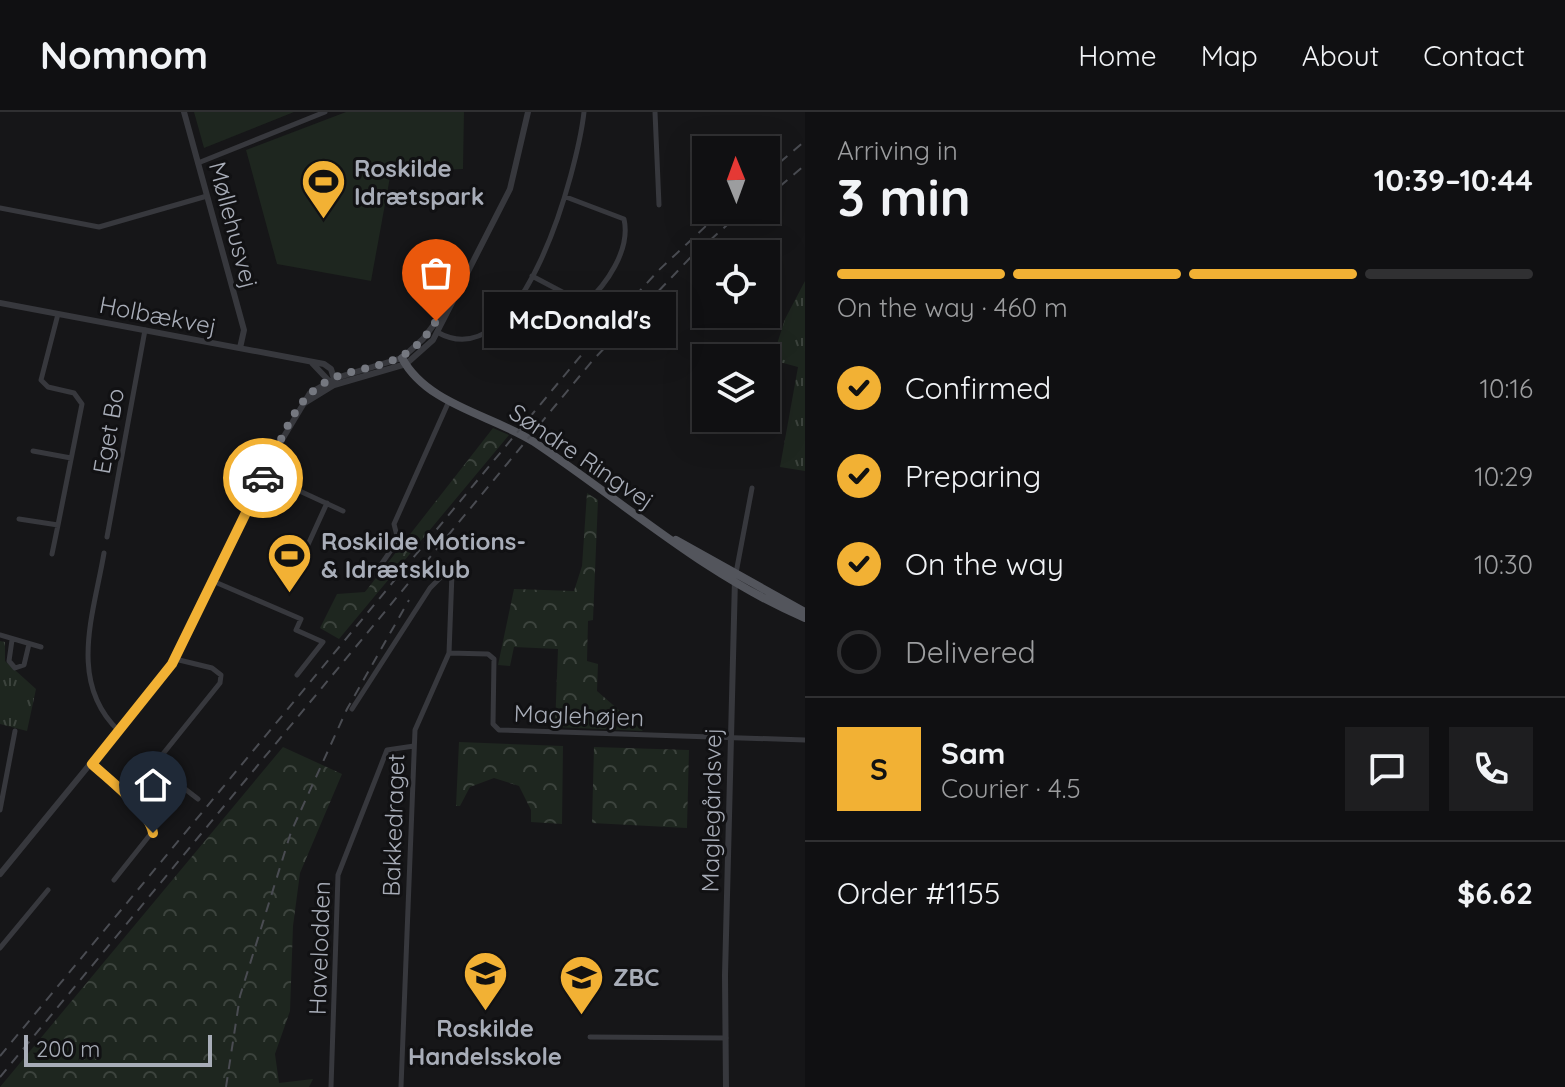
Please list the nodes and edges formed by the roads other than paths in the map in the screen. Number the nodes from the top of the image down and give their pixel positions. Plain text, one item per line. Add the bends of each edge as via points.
1 (184, 112) edge
2 (325, 112) edge
3 (528, 112) edge
4 (584, 112) edge
5 (655, 112) edge
6 (198, 163) junction
7 (207, 196) junction
8 (566, 197) junction
9 (659, 205) dead end
10 (0, 208) edge
11 (532, 276) junction
12 (451, 302) junction
13 (0, 303) edge
14 (58, 314) junction
15 (145, 330) junction
16 (437, 332) junction
17 (240, 348) junction
18 (404, 361) junction
19 (333, 382) junction
20 (450, 400) junction
21 (33, 451) dead end
22 (71, 458) junction
23 (265, 475) junction
24 (752, 488) dead end
25 (327, 503) junction
26 (343, 511) dead end
27 (19, 519) dead end
28 (58, 525) junction
29 (107, 537) dead end
30 (306, 549) dead end
31 (104, 553) dead end
32 (52, 554) dead end
33 (378, 569) dead end
34 (735, 579) junction
35 (215, 582) junction
36 (805, 612) edge
37 (805, 618) edge
38 (0, 635) edge
39 (12, 640) junction
40 (29, 644) junction
41 (41, 647) dead end
42 (449, 653) junction
43 (175, 659) junction
44 (297, 675) dead end
45 (352, 709) dead end
46 (15, 731) dead end
47 (119, 731) junction
48 (730, 739) junction
49 (805, 740) edge
50 (414, 746) junction
51 (92, 764) junction
52 (198, 799) dead end
53 (0, 810) edge
54 (0, 874) edge
55 (114, 880) dead end
56 (48, 890) dead end
57 (0, 948) edge
58 (590, 1037) dead end
59 (726, 1038) junction
60 (331, 1087) edge
61 (401, 1087) edge
62 (726, 1087) edge

1 - 6 street, Møllehusvej
2 - 6 street
3 - 12 street via 510,189
4 - 8 street
5 - 9 street
6 - 7 street, Møllehusvej
7 - 10 street via 99,227
7 - 17 street, Møllehusvej via 244,330
8 - 11 street
8 - 11 street via 624,219 611,275 585,304
11 - 16 street via 506,316 485,333 458,339
12 - 16 street
12 - 18 street
13 - 14 street, Holbækvej
14 - 15 street, Holbækvej
14 - 22 street via 41,380 74,393 82,404
15 - 17 street, Holbækvej
15 - 29 street, Eget Bo
16 - 18 street via 426,348
17 - 19 street, Holbækvej via 327,366
18 - 19 street
18 - 20 main road, Søndre Ringvej via 421,383
19 - 23 street via 301,406
20 - 33 street via 394,524 398,540
20 - 34 main road, Søndre Ringvej via 535,443
21 - 22 street
22 - 28 street
23 - 25 street
23 - 35 street
24 - 34 street
25 - 26 street
25 - 30 street
27 - 28 street
28 - 32 street
31 - 47 street via 86,666 95,698
34 - 36 main road, Søndre Ringvej
34 - 37 main road, Søndre Ringvej
34 - 48 street, Maglegårdsvej
35 - 43 street
35 - 44 street via 301,619 296,630 323,642
38 - 39 street
39 - 40 street
39 - 40 street via 9,661 15,668 24,665
40 - 41 street
42 - 45 street, Bakkedraget via 452,573 430,588
42 - 48 street, Maglehøjen via 488,654 494,659 493,724 499,730
42 - 50 street, Bakkedraget via 418,718
43 - 47 street
43 - 52 street via 221,675 154,765
46 - 53 street
47 - 51 street
48 - 49 street
48 - 59 street, Maglegårdsvej
50 - 60 street, Havelodden via 387,750 338,875
50 - 61 street, Bakkedraget
51 - 54 street
51 - 55 street via 127,795 153,831
56 - 57 street
58 - 59 street
59 - 62 street, Maglegårdsvej

